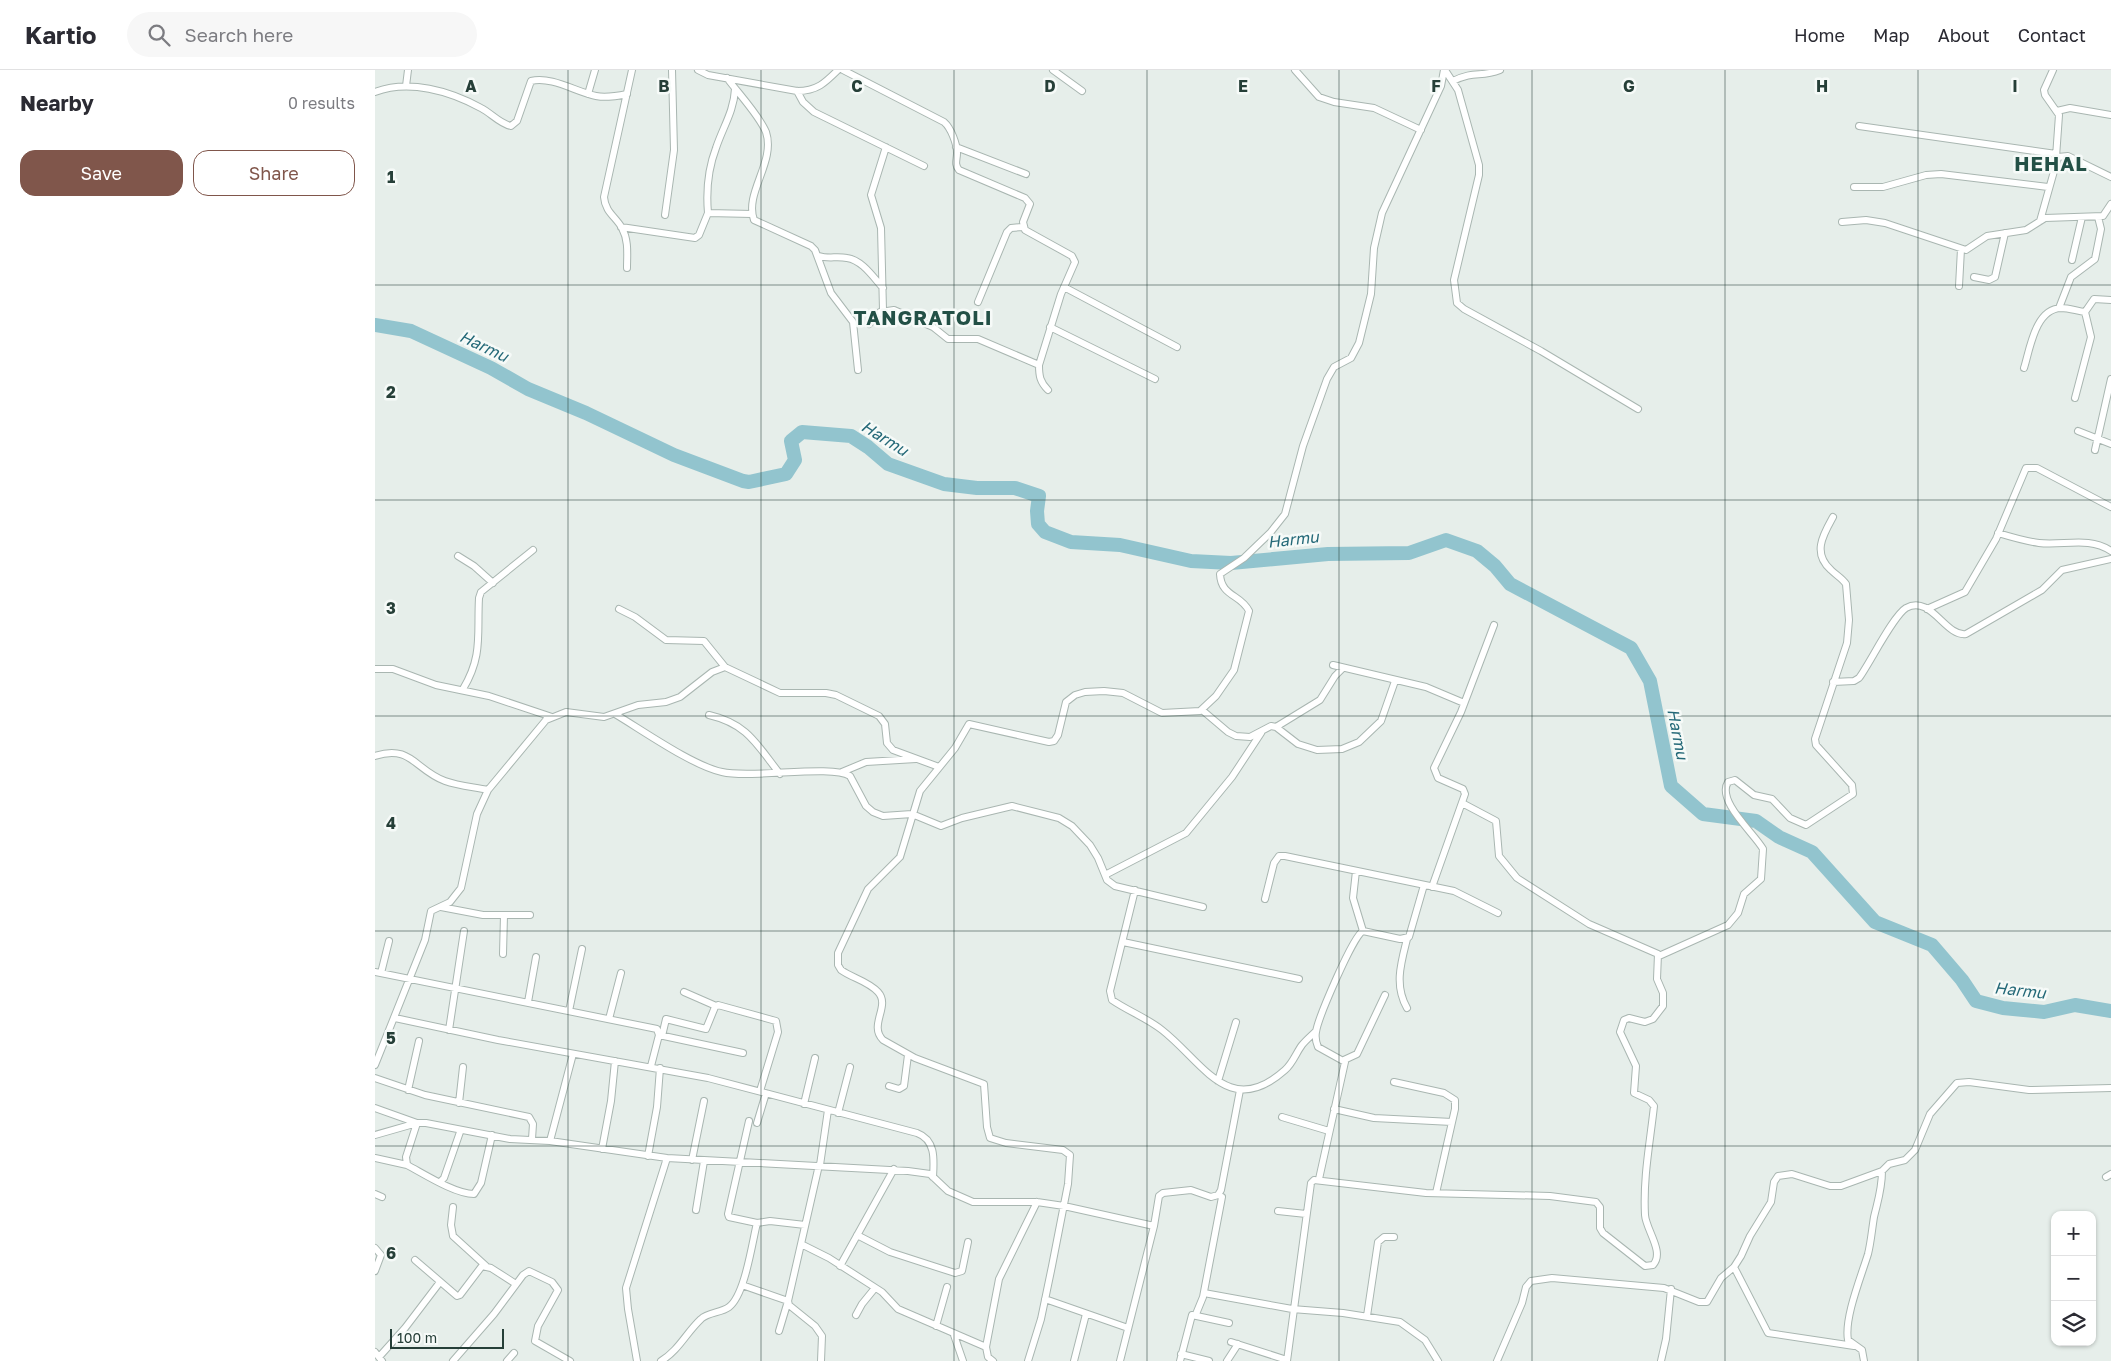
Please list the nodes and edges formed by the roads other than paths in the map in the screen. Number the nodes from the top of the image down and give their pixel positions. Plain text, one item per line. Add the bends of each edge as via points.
1 (408, 70) edge
2 (595, 70) edge
3 (632, 70) edge
4 (672, 70) edge
5 (697, 70) edge
6 (838, 70) edge
7 (843, 70) edge
8 (1053, 70) edge
9 (1295, 70) edge
10 (1444, 70) edge
11 (1500, 70) edge
12 (2053, 70) edge
13 (727, 78) junction
14 (1453, 81) junction
15 (406, 86) junction
16 (735, 89) junction
17 (797, 91) junction
18 (1082, 91) dead end
19 (375, 92) edge
20 (588, 94) junction
21 (627, 94) junction
22 (2057, 110) junction
23 (2111, 115) edge
24 (1859, 126) dead end
25 (1421, 130) junction
26 (886, 147) junction
27 (957, 147) junction
28 (2056, 157) junction
29 (924, 166) dead end
30 (1026, 174) dead end
31 (2111, 177) edge
32 (1854, 187) dead end
33 (2048, 187) junction
34 (2111, 204) edge
35 (708, 213) junction
36 (752, 214) junction
37 (665, 215) dead end
38 (2082, 217) junction
39 (2098, 217) junction
40 (2040, 221) junction
41 (1843, 222) dead end
42 (621, 227) junction
43 (1022, 227) junction
44 (2005, 233) junction
45 (1961, 249) junction
46 (819, 256) junction
47 (2072, 260) dead end
48 (627, 268) dead end
49 (1974, 277) dead end
50 (1959, 286) dead end
51 (1064, 287) junction
52 (883, 288) junction
53 (2111, 300) edge
54 (978, 302) dead end
55 (2059, 308) junction
56 (883, 310) junction
57 (2085, 312) junction
58 (869, 324) dead end
59 (1050, 327) junction
60 (1177, 347) dead end
61 (1039, 365) junction
62 (2024, 368) dead end
63 (858, 370) dead end
64 (1155, 379) dead end
65 (2111, 379) edge
66 (1048, 390) dead end
67 (2075, 398) dead end
68 (1638, 409) dead end
69 (2078, 431) dead end
70 (2097, 438) junction
71 (2111, 444) edge
72 (2095, 450) dead end
73 (2111, 507) edge
74 (1833, 517) dead end
75 (1998, 533) junction
76 (533, 550) dead end
77 (2111, 551) edge
78 (459, 556) dead end
79 (2111, 558) edge
80 (493, 583) junction
81 (619, 609) dead end
82 (1927, 609) junction
83 (1494, 625) dead end
84 (1333, 665) dead end
85 (725, 667) junction
86 (1343, 668) junction
87 (375, 670) edge
88 (1395, 681) junction
89 (1833, 682) junction
90 (463, 689) junction
91 (1464, 703) junction
92 (1202, 710) junction
93 (615, 714) junction
94 (709, 716) dead end
95 (552, 717) junction
96 (1276, 727) junction
97 (1261, 732) junction
98 (375, 756) edge
99 (921, 759) junction
100 (939, 767) junction
101 (843, 772) junction
102 (780, 774) junction
103 (488, 790) junction
104 (1462, 803) junction
105 (912, 814) junction
106 (1356, 871) junction
107 (1105, 874) junction
108 (1424, 885) junction
109 (1432, 887) junction
110 (1135, 890) junction
111 (1265, 899) dead end
112 (440, 906) junction
113 (1203, 907) dead end
114 (1498, 913) dead end
115 (504, 915) junction
116 (530, 915) dead end
117 (464, 931) dead end
118 (1363, 931) junction
119 (1407, 939) junction
120 (389, 941) dead end
121 (1123, 942) junction
122 (582, 949) dead end
123 (503, 954) dead end
124 (1659, 956) junction
125 (536, 957) dead end
126 (378, 973) edge
127 (621, 973) dead end
128 (411, 979) junction
129 (1299, 980) dead end
130 (457, 989) junction
131 (684, 992) dead end
132 (1385, 995) dead end
133 (528, 1002) junction
134 (716, 1006) junction
135 (1407, 1008) dead end
136 (569, 1011) junction
137 (395, 1018) junction
138 (609, 1019) junction
139 (1236, 1022) dead end
140 (449, 1030) junction
141 (1316, 1031) junction
142 (660, 1036) junction
143 (419, 1041) dead end
144 (743, 1053) dead end
145 (573, 1054) junction
146 (908, 1055) junction
147 (815, 1058) dead end
148 (1344, 1060) junction
149 (615, 1061) junction
150 (375, 1065) edge
151 (651, 1066) junction
152 (463, 1067) dead end
153 (850, 1067) dead end
154 (660, 1068) junction
155 (375, 1078) edge
156 (1218, 1081) junction
157 (1394, 1082) dead end
158 (889, 1086) dead end
159 (2111, 1088) edge
160 (407, 1090) junction
161 (1240, 1090) junction
162 (763, 1092) junction
163 (704, 1101) dead end
164 (459, 1104) junction
165 (804, 1104) junction
166 (375, 1108) edge
167 (828, 1110) junction
168 (1334, 1110) junction
169 (838, 1113) junction
170 (1282, 1117) dead end
171 (749, 1121) dead end
172 (1452, 1122) junction
173 (417, 1123) junction
174 (757, 1123) dead end
175 (1329, 1131) junction
176 (461, 1132) dead end
177 (375, 1135) edge
178 (492, 1135) junction
179 (532, 1139) junction
180 (550, 1141) junction
181 (602, 1149) junction
182 (648, 1156) junction
183 (375, 1158) edge
184 (667, 1158) junction
185 (691, 1160) junction
186 (704, 1160) junction
187 (739, 1162) junction
188 (407, 1164) junction
189 (819, 1165) junction
190 (894, 1170) junction
191 (1882, 1172) junction
192 (933, 1177) junction
193 (1319, 1179) junction
194 (440, 1182) junction
195 (1436, 1193) junction
196 (1222, 1197) dead end
197 (1037, 1202) junction
198 (1064, 1206) junction
199 (453, 1207) dead end
200 (696, 1210) dead end
201 (1278, 1211) dead end
202 (1306, 1214) junction
203 (757, 1223) junction
204 (805, 1225) junction
205 (1154, 1226) junction
206 (857, 1235) junction
207 (1394, 1237) dead end
208 (968, 1242) dead end
209 (801, 1244) junction
210 (375, 1248) edge
211 (415, 1260) dead end
212 (485, 1266) junction
213 (841, 1266) junction
214 (1734, 1268) junction
215 (375, 1271) edge
216 (440, 1282) junction
217 (516, 1284) junction
218 (742, 1285) junction
219 (947, 1287) dead end
220 (875, 1288) junction
221 (1671, 1289) junction
222 (1204, 1293) junction
223 (1045, 1299) junction
224 (788, 1301) junction
225 (1292, 1310) junction
226 (1086, 1314) junction
227 (1196, 1314) junction
228 (856, 1315) dead end
229 (1367, 1316) junction
230 (1229, 1323) dead end
231 (936, 1326) junction
232 (1128, 1328) junction
233 (779, 1331) dead end
234 (954, 1335) junction
235 (1231, 1342) dead end
236 (1238, 1344) junction
237 (1858, 1346) junction
238 (986, 1347) junction
239 (514, 1353) dead end
240 (379, 1357) edge
241 (1181, 1358) edge
242 (1287, 1360) edge
243 (453, 1361) edge
244 (507, 1361) edge
245 (570, 1361) edge
246 (637, 1361) edge
247 (661, 1361) edge
248 (821, 1361) edge
249 (963, 1361) edge
250 (993, 1361) edge
251 (1028, 1361) edge
252 (1074, 1361) edge
253 (1120, 1361) edge
254 (1209, 1361) edge
255 (1227, 1361) edge
256 (1437, 1361) edge
257 (1497, 1361) edge
258 (1661, 1361) edge
259 (1864, 1361) edge

1 - 15 street
2 - 20 street
3 - 21 street
4 - 37 street via 674,150
5 - 13 street
6 - 17 street via 816,89
7 - 27 street via 945,122
8 - 18 street
9 - 25 street via 1319,97 1374,108
10 - 14 street
10 - 25 street via 1441,86
11 - 14 street via 1467,71
12 - 22 street via 2045,95
13 - 16 street
13 - 17 street
14 - 68 street via 1479,166 1454,280 1457,303
15 - 19 street
15 - 20 street via 464,99 511,126 517,121 531,81 543,81
16 - 35 street via 734,106 716,148 707,183
16 - 36 street via 762,126 769,146
17 - 26 street via 814,112
20 - 21 street via 612,97
21 - 42 street via 604,197 609,213
22 - 23 street via 2070,108
22 - 28 street
24 - 28 street
25 - 92 street via 1382,213 1374,248 1371,294 1359,343 1351,358 1334,368 1327,379 1285,514 1244,558 1220,574 1224,589 1245,604 1249,615 1235,667 1219,692
26 - 29 street
26 - 52 street via 871,195 881,228
27 - 30 street
27 - 43 street via 955,162 959,170 1028,200 1029,209
28 - 31 street via 2068,156
28 - 33 street
32 - 33 street via 1883,186 1941,174
33 - 40 street
34 - 39 street via 2107,212
35 - 36 street
35 - 42 street via 695,238
36 - 46 street via 758,223 811,246
38 - 39 street
38 - 40 street via 2051,217
38 - 47 street
39 - 55 street via 2101,229 2095,258 2071,278
40 - 44 street via 2026,230
41 - 45 street via 1866,220 1885,223
42 - 48 street via 627,246
43 - 51 street via 1072,256 1075,262
43 - 54 street via 1011,228 1007,232
44 - 45 street via 1987,236 1966,250
44 - 49 street via 1995,277 1989,280
45 - 50 street
46 - 52 street via 858,262
46 - 63 street via 831,293 853,322
51 - 59 street
51 - 60 street
52 - 56 street
53 - 57 street via 2093,299
55 - 57 street
55 - 62 street via 2046,315 2038,326
56 - 58 street
56 - 61 street via 894,310 933,327 948,339 978,338
57 - 67 street via 2091,337
59 - 61 street
59 - 64 street
61 - 66 street via 1041,383
65 - 70 street
69 - 70 street
70 - 71 street
70 - 72 street
73 - 75 street via 2031,467 2023,473
74 - 89 street via 1821,542 1820,554 1829,569 1846,584 1849,628
75 - 77 street via 2038,543 2087,542
75 - 82 street via 1965,592
76 - 80 street
78 - 80 street
79 - 82 street via 2062,570 2042,590 1966,634 1959,634
80 - 90 street via 483,589 479,598 477,656 473,672
81 - 85 street via 666,640 705,641
82 - 89 street via 1913,606 1905,610 1859,678
83 - 91 street
84 - 86 street
85 - 93 street via 712,672 679,697 638,705
85 - 99 street via 780,693 826,693 879,716 885,724 887,743 893,750
86 - 88 street
86 - 96 street via 1320,700
87 - 90 street via 393,669 437,685
88 - 91 street via 1426,687
88 - 96 street via 1381,721 1356,744 1342,749 1317,750 1291,740
89 - 124 street via 1817,726 1815,742 1853,786 1851,796 1806,825 1790,818 1772,799 1754,796 1731,780 1726,788 1735,813 1764,852 1760,882 1747,890 1734,919 1724,928
90 - 95 street
91 - 104 street via 1434,768 1438,778 1463,789
92 - 97 street via 1232,735 1250,737
92 - 100 street via 1162,712 1116,691 1078,694 1065,704 1058,735 1053,741 1041,742 969,724
93 - 95 street via 597,717 566,712
93 - 102 street via 719,772
94 - 102 street via 739,725
95 - 103 street
96 - 97 street
97 - 107 street via 1232,777 1186,833
98 - 103 street via 403,753 445,781
99 - 100 street
99 - 101 street via 866,762
100 - 105 street via 920,791
101 - 102 street
101 - 105 street via 850,776 858,794 873,812 883,816
103 - 112 street via 477,814 463,885 450,902
104 - 109 street
104 - 124 street via 1496,821 1499,856 1517,878 1589,924 1652,950
105 - 107 street via 939,826 1012,806 1054,816 1081,835
105 - 146 street via 900,858 868,889 842,945 838,963 842,972 879,993 882,1001 877,1023 880,1037
106 - 108 street
106 - 111 street via 1279,856 1273,863
106 - 118 street via 1353,898
107 - 110 street via 1115,886
108 - 109 street
108 - 119 street via 1412,932
109 - 114 street via 1454,891
110 - 113 street
110 - 121 street
112 - 115 street via 475,914
112 - 128 street via 431,911
115 - 116 street
115 - 123 street
117 - 130 street
118 - 119 street
118 - 141 street via 1357,936 1340,971
119 - 135 street via 1399,984 1401,998
120 - 126 street
121 - 129 street
121 - 156 street via 1110,991 1112,1000 1161,1029
122 - 136 street
124 - 195 street via 1657,979 1663,993 1663,1006 1653,1019 1645,1022 1624,1020 1620,1032 1636,1066 1634,1093 1655,1106 1644,1174 1645,1217 1658,1256 1653,1265 1641,1264 1622,1245 1603,1233 1600,1207 1596,1202 1551,1196
125 - 133 street
126 - 128 street
127 - 138 street
128 - 130 street
128 - 137 street
130 - 133 street
130 - 140 street
131 - 134 street
132 - 148 street via 1357,1054
133 - 136 street
134 - 142 street via 706,1029 666,1019
134 - 162 street via 777,1023 778,1032
136 - 138 street
137 - 140 street
137 - 150 street
138 - 142 street via 654,1028
139 - 156 street
140 - 145 street
141 - 148 street via 1318,1047
141 - 161 street via 1302,1044 1285,1070 1254,1088
142 - 144 street
142 - 151 street
143 - 160 street
145 - 149 street
145 - 180 street
146 - 158 street via 903,1086
146 - 198 street via 984,1084 990,1138 1069,1153
147 - 165 street
148 - 168 street
149 - 151 street
149 - 181 street
151 - 154 street
152 - 164 street
153 - 169 street
154 - 162 street
154 - 182 street
155 - 160 street
156 - 161 street via 1226,1087
157 - 172 street via 1452,1096 1455,1104
159 - 191 street via 2029,1090 1957,1083 1930,1114 1912,1154 1905,1160 1889,1164
160 - 164 street
161 - 205 street via 1220,1193 1216,1197 1191,1190 1161,1194
162 - 165 street
162 - 174 street
163 - 185 street
164 - 179 street via 529,1117 533,1124
165 - 167 street
166 - 173 street
167 - 169 street
167 - 189 street
168 - 172 street via 1374,1118
168 - 175 street
169 - 192 street via 923,1135 933,1152
170 - 175 street
171 - 187 street
172 - 195 street
173 - 177 street
173 - 178 street
173 - 188 street via 406,1157
175 - 193 street
176 - 194 street
178 - 179 street
178 - 194 street via 476,1192 468,1194
179 - 180 street
180 - 181 street
181 - 182 street
182 - 184 street
183 - 188 street
184 - 185 street
184 - 246 street via 627,1288 627,1309
185 - 186 street
186 - 187 street
186 - 200 street
187 - 189 street
187 - 203 street via 727,1214
188 - 194 street
189 - 190 street
189 - 204 street
190 - 192 street
190 - 206 street
191 - 214 street via 1837,1186 1792,1174 1778,1176 1771,1202
191 - 237 street via 1880,1199 1853,1301 1848,1333 1848,1340
192 - 197 street via 948,1191 973,1202
193 - 195 street
193 - 202 street via 1311,1183
196 - 222 street
197 - 198 street
197 - 238 street via 999,1280
198 - 205 street
198 - 223 street
199 - 212 street via 453,1236
201 - 202 street
202 - 225 street
203 - 204 street via 770,1221
203 - 218 street
204 - 209 street
205 - 232 street
206 - 208 street via 890,1252 955,1273 962,1271
206 - 213 street
207 - 229 street via 1385,1237 1378,1242
209 - 213 street
209 - 224 street
210 - 215 street via 381,1257
211 - 216 street
212 - 216 street via 458,1296
212 - 217 street
213 - 220 street
214 - 221 street via 1721,1278 1707,1302 1694,1300
214 - 237 street via 1768,1333
216 - 240 street
217 - 243 street
217 - 245 street via 529,1271 557,1287 557,1295 534,1338
218 - 224 street
218 - 247 street via 730,1306 701,1318 676,1350
219 - 231 street
220 - 228 street
220 - 231 street via 885,1294 898,1310
221 - 257 street via 1553,1278 1531,1281 1526,1286
221 - 258 street
222 - 225 street
222 - 227 street
223 - 226 street
223 - 251 street
224 - 233 street
224 - 248 street via 822,1336
225 - 229 street
225 - 242 street
226 - 232 street
226 - 252 street
227 - 230 street
227 - 241 street via 1189,1321
229 - 256 street via 1400,1322 1412,1329 1425,1340
231 - 234 street
232 - 253 street
234 - 238 street
234 - 249 street
235 - 236 street
236 - 242 street
236 - 255 street
237 - 259 street
238 - 250 street via 988,1357
239 - 244 street
241 - 254 street

